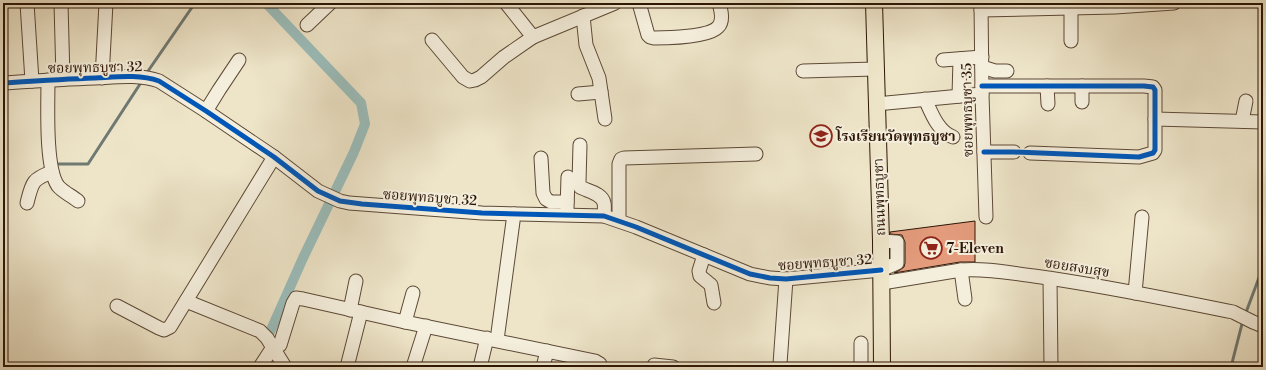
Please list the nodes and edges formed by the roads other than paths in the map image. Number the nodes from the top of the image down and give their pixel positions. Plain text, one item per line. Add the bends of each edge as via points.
1 (27, 3) edge
2 (61, 3) edge
3 (106, 3) edge
4 (506, 3) edge
5 (615, 3) edge
6 (638, 3) edge
7 (719, 3) edge
8 (874, 3) edge
9 (1174, 3) edge
10 (328, 4) edge
11 (1099, 5) edge
12 (981, 6) edge
13 (1070, 8) junction
14 (583, 16) junction
15 (307, 25) dead end
16 (532, 37) junction
17 (432, 40) dead end
18 (1071, 41) dead end
19 (960, 59) junction
20 (239, 60) dead end
21 (943, 60) dead end
22 (982, 62) junction
23 (875, 69) junction
24 (803, 71) dead end
25 (1007, 71) dead end
26 (102, 78) junction
27 (48, 80) junction
28 (63, 80) junction
29 (32, 81) junction
30 (3, 83) edge
31 (1047, 86) junction
32 (1082, 86) junction
33 (982, 90) junction
34 (601, 92) junction
35 (578, 94) dead end
36 (959, 96) junction
37 (925, 100) junction
38 (1246, 101) dead end
39 (1082, 102) dead end
40 (876, 104) junction
41 (1048, 104) dead end
42 (206, 111) junction
43 (605, 119) dead end
44 (1155, 119) junction
45 (1242, 121) junction
46 (1263, 122) edge
47 (953, 137) dead end
48 (580, 146) dead end
49 (984, 152) junction
50 (1014, 152) dead end
51 (1030, 153) dead end
52 (756, 154) dead end
53 (274, 157) junction
54 (541, 158) dead end
55 (52, 172) junction
56 (568, 177) dead end
57 (78, 201) dead end
58 (26, 203) dead end
59 (567, 208) junction
60 (514, 214) junction
61 (604, 216) junction
62 (986, 217) dead end
63 (1142, 217) dead end
64 (618, 220) junction
65 (704, 255) junction
66 (961, 270) junction
67 (881, 276) junction
68 (786, 279) junction
69 (1050, 279) junction
70 (356, 281) dead end
71 (412, 293) dead end
72 (1135, 294) junction
73 (965, 299) dead end
74 (186, 301) junction
75 (714, 303) dead end
76 (117, 306) dead end
77 (355, 311) junction
78 (405, 322) junction
79 (1258, 324) edge
80 (426, 326) junction
81 (492, 339) junction
82 (861, 343) dead end
83 (276, 346) junction
84 (547, 351) junction
85 (654, 365) dead end
86 (260, 367) edge
87 (285, 367) edge
88 (347, 367) edge
89 (413, 367) edge
90 (480, 367) edge
91 (543, 367) edge
92 (601, 367) edge
93 (673, 367) edge
94 (779, 367) edge
95 (861, 367) edge
96 (882, 367) edge
97 (1051, 367) edge

1 - 29 street
2 - 28 street
3 - 26 street
4 - 16 street
5 - 14 street
6 - 7 street via 648,35 654,38 713,32 720,26 722,18
8 - 23 main road, ถนนพุทธบูชา
9 - 11 street
10 - 15 street
11 - 13 street
12 - 13 street
12 - 22 street, ซอยพุทธบูชา 35
13 - 18 street
14 - 16 street
14 - 34 street via 586,45 599,78
16 - 17 street via 481,77 470,81
19 - 21 street
19 - 22 street
19 - 36 street
20 - 42 street
22 - 25 street via 995,71
22 - 33 street, ซอยพุทธบูชา 35
23 - 24 street
23 - 40 main road, ถนนพุทธบูชา
26 - 28 street, ซอยพุทธบูชา 32
26 - 42 street, ซอยพุทธบูชา 32 via 151,78
27 - 28 street, ซอยพุทธบูชา 32
27 - 29 street, ซอยพุทธบูชา 32
27 - 55 street via 49,153
29 - 30 street, ซอยพุทธบูชา 32
31 - 32 street
31 - 33 street
31 - 41 street
32 - 39 street
32 - 44 street via 1152,87 1155,90
33 - 36 street
33 - 49 street, ซอยพุทธบูชา 35
34 - 35 street
34 - 43 street
36 - 37 street
37 - 40 street
37 - 47 street via 944,132
38 - 45 street
40 - 67 main road, ถนนพุทธบูชา
42 - 53 street, ซอยพุทธบูชา 32
44 - 45 street
44 - 51 street via 1155,150 1149,155 1140,157
45 - 46 street
48 - 61 street via 580,187 602,198
49 - 50 street
49 - 62 street, ซอยพุทธบูชา 35
52 - 64 street via 621,159
53 - 60 street, ซอยพุทธบูชา 32 via 318,191 334,198 370,205
53 - 74 street
54 - 59 street via 543,192 546,199
55 - 57 street via 59,188
55 - 58 street via 34,181
56 - 59 street
59 - 60 street, ซอยพุทธบูชา 32
59 - 61 street, ซอยพุทธบูชา 32
60 - 81 street
61 - 64 street, ซอยพุทธบูชา 32
63 - 72 street
64 - 65 street, ซอยพุทธบูชา 32
65 - 68 street, ซอยพุทธบูชา 32 via 750,274
65 - 75 street via 700,276 711,286
66 - 67 street, ซอยสงบสุข
66 - 69 street, ซอยสงบสุข via 973,269
66 - 73 street
67 - 68 street, ซอยพุทธบูชา 32
67 - 96 main road, ถนนพุทธบูชา
68 - 94 street
69 - 72 street, ซอยสงบสุข
69 - 97 street
70 - 77 street
71 - 78 street
72 - 79 street, ซอยสงบสุข via 1233,312
74 - 76 street via 170,327 164,330
74 - 83 street via 260,331
77 - 78 street
77 - 83 street via 296,298
77 - 88 street
78 - 80 street
80 - 81 street
80 - 89 street
81 - 84 street
81 - 90 street
82 - 95 street
83 - 86 street
83 - 87 street
84 - 91 street
84 - 92 street via 595,361
85 - 93 street

